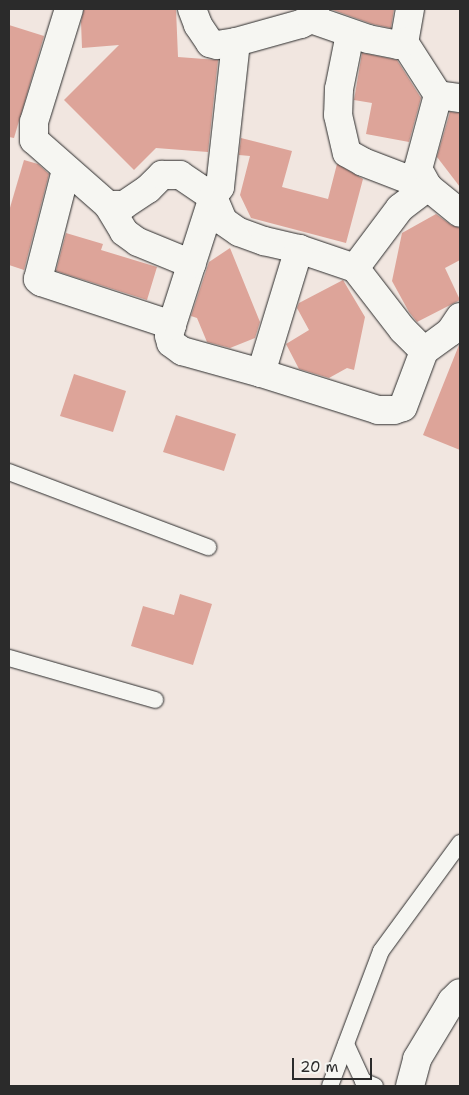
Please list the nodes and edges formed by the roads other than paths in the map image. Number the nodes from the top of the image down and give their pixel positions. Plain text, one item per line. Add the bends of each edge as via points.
1 (69, 9) edge
2 (192, 9) edge
3 (410, 9) edge
4 (313, 14) edge
5 (350, 34) junction
6 (236, 42) junction
7 (404, 42) junction
8 (449, 97) edge
9 (66, 170) junction
10 (428, 187) junction
11 (212, 197) junction
12 (108, 205) junction
13 (460, 214) edge
14 (299, 249) junction
15 (192, 264) junction
16 (355, 268) junction
17 (460, 317) edge
18 (172, 325) junction
19 (424, 351) junction
20 (261, 373) junction
21 (9, 472) edge
22 (208, 546) dead end
23 (9, 658) edge
24 (155, 700) dead end
25 (460, 843) edge
26 (460, 993) edge
27 (346, 1044) junction
28 (330, 1086) edge
29 (375, 1086) edge
30 (410, 1086) edge

1 - 9 street via 34,122 34,140
2 - 6 street via 210,43
3 - 7 street
4 - 5 street
4 - 6 street
5 - 7 street via 398,45
5 - 10 street via 339,89 338,115 347,153
6 - 11 street via 223,169 220,187
7 - 8 street
8 - 10 street via 418,169
9 - 12 street
9 - 18 street via 38,279
10 - 13 street
10 - 16 street via 400,208
11 - 12 street via 180,175 162,175 124,205
11 - 14 street via 223,220 238,232
11 - 15 street
12 - 15 street via 124,232 138,242
14 - 16 street
14 - 20 street
15 - 18 street
16 - 19 street via 403,330
17 - 19 street via 450,332
18 - 20 street via 171,343 182,351
19 - 20 street via 403,408 394,410 378,410
21 - 22 lane
23 - 24 lane
25 - 27 lane via 381,951
26 - 30 street via 417,1059
27 - 28 lane
27 - 29 lane via 363,1081

